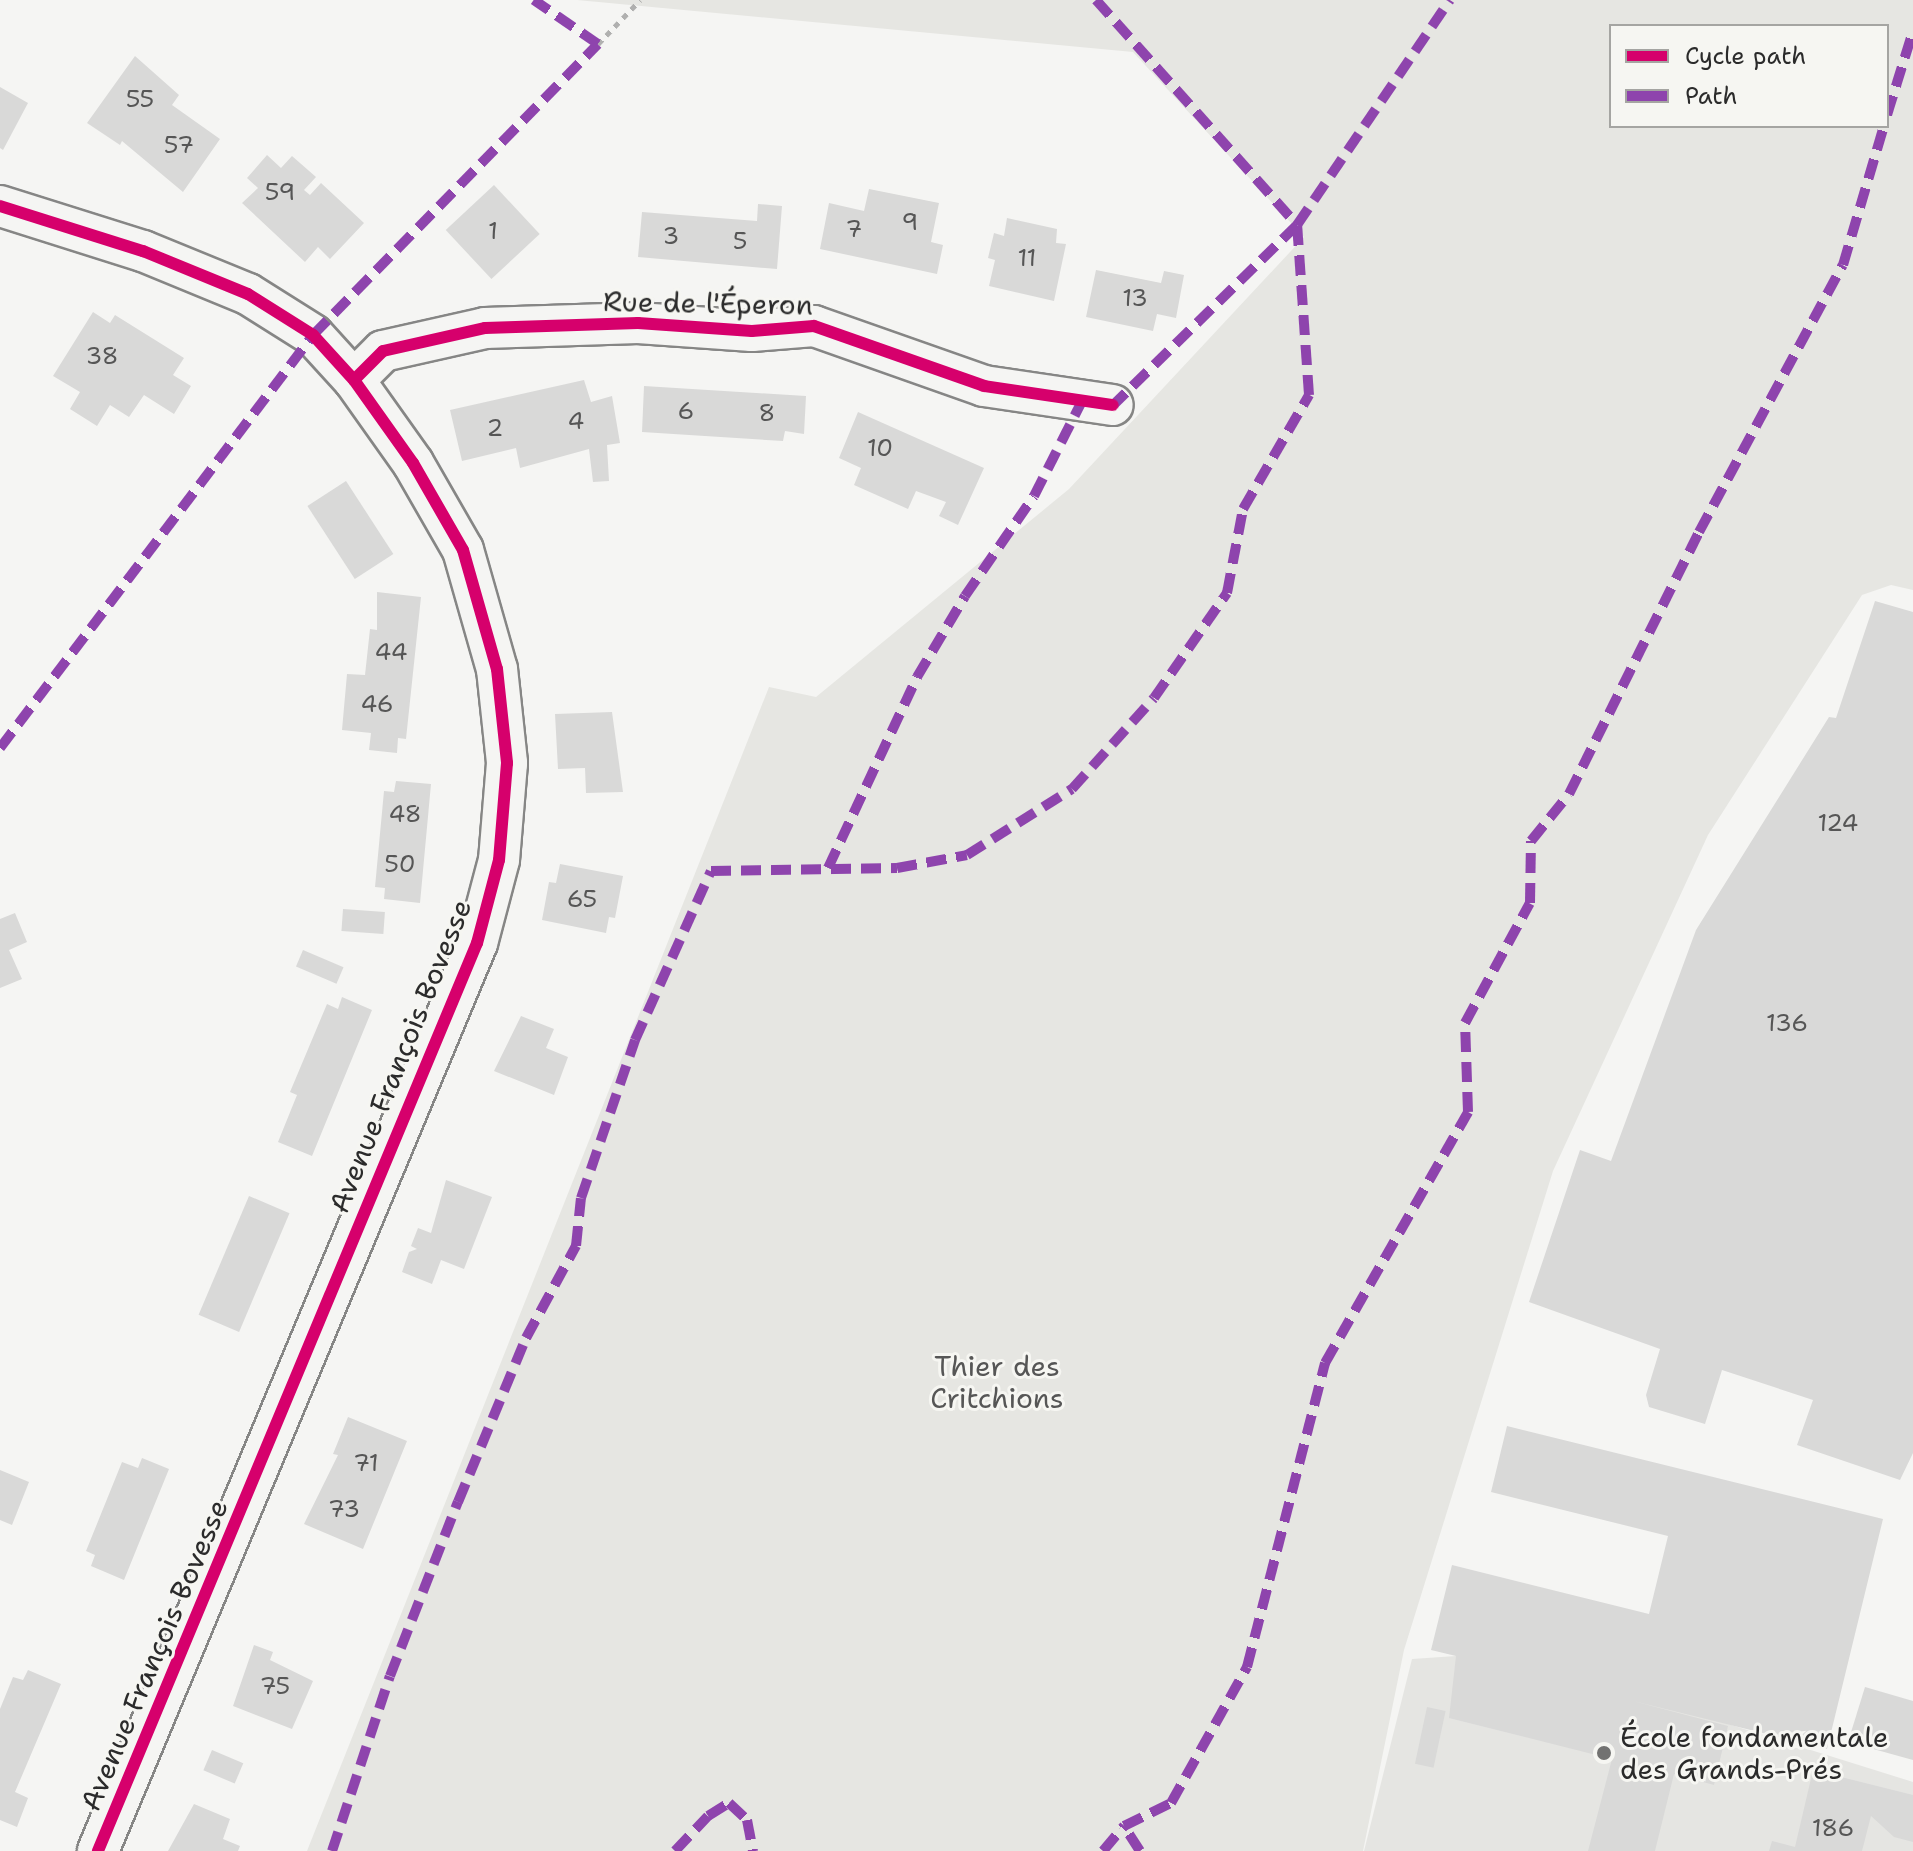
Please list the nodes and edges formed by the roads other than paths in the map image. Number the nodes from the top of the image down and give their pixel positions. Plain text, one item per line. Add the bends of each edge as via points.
1 (0, 206) edge
2 (354, 380) junction
3 (1113, 405) dead end
4 (98, 1851) edge

1 - 2 street, Avenue François Bovesse via 143,251 248,294 313,335
2 - 3 street, Rue de l'Éperon via 383,351 485,328 638,323 752,331 814,326 984,386
2 - 4 street, Avenue François Bovesse via 413,463 463,550 497,669 507,763 499,860 477,943

